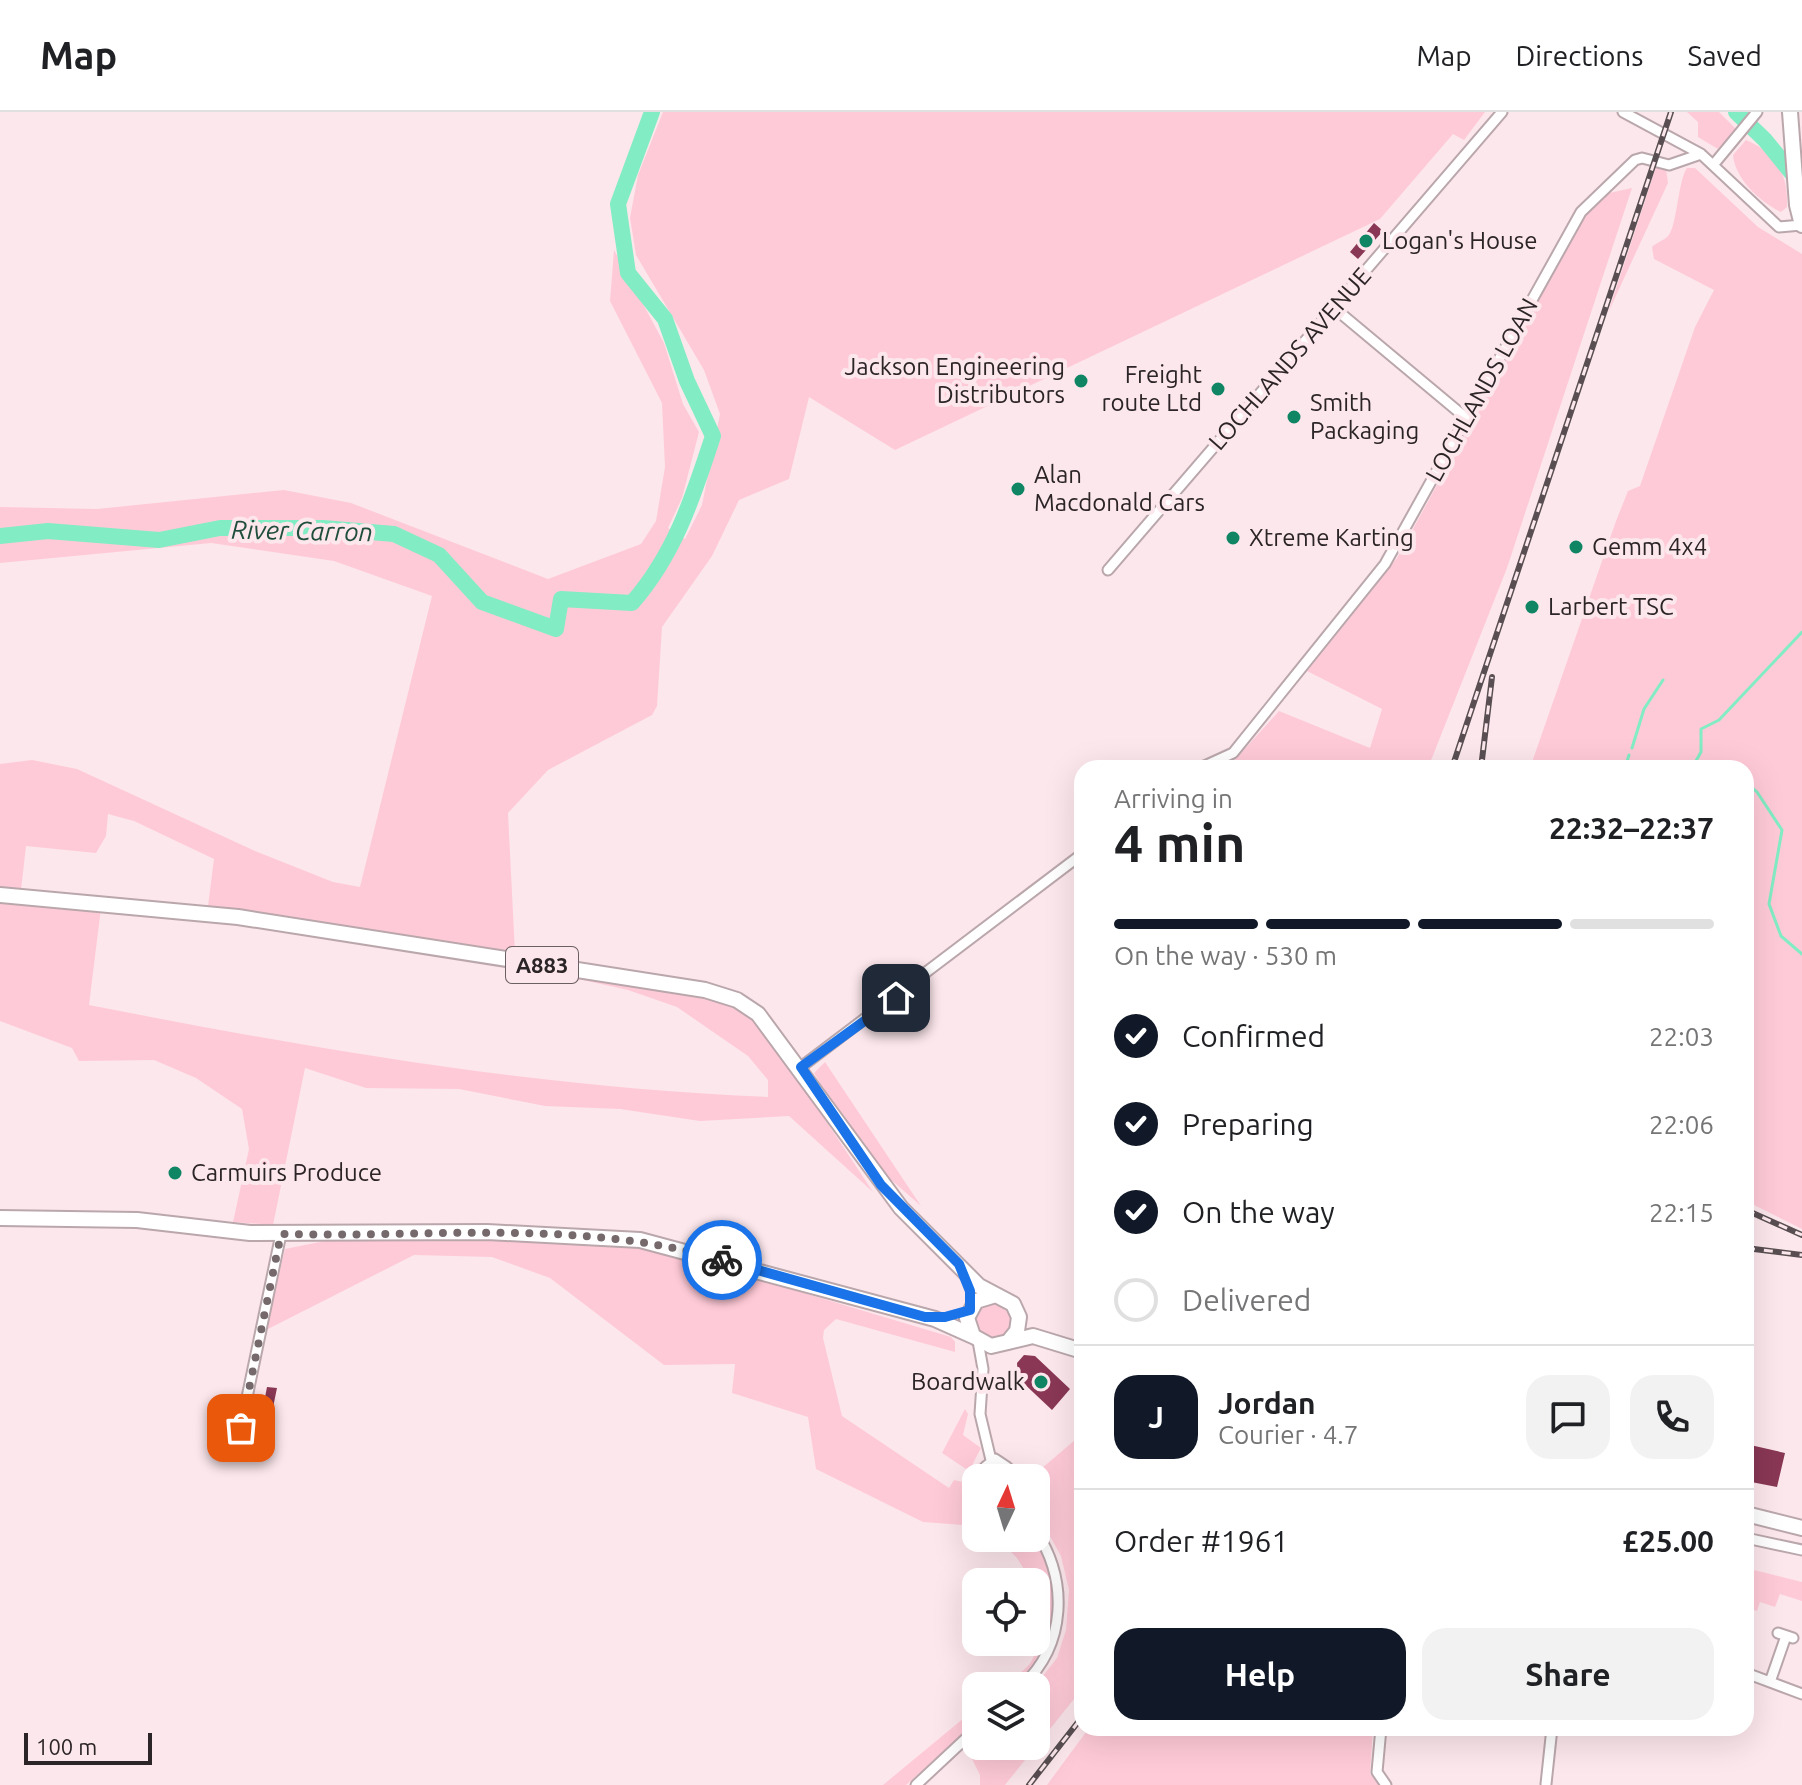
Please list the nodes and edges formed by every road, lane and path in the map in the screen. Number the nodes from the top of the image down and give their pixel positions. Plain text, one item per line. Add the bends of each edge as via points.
1 (1502, 112) edge
2 (1623, 112) edge
3 (1757, 112) edge
4 (1790, 112) edge
5 (1701, 154) junction
6 (1714, 164) junction
7 (1802, 225) edge
8 (1333, 307) junction
9 (1466, 418) junction
10 (1108, 570) dead end
11 (1218, 760) edge
12 (1074, 860) edge
13 (0, 895) edge
14 (801, 1067) junction
15 (0, 1218) edge
16 (281, 1234) junction
17 (959, 1264) junction
18 (996, 1295) junction
19 (971, 1307) junction
20 (925, 1317) junction
21 (1019, 1317) junction
22 (976, 1339) junction
23 (1045, 1339) junction
24 (1006, 1342) junction
25 (1074, 1348) edge
26 (983, 1369) junction
27 (235, 1455) dead end
28 (991, 1460) junction
29 (988, 1464) edge
30 (1005, 1464) edge
31 (1754, 1516) edge
32 (1802, 1528) edge
33 (1754, 1540) edge
34 (1802, 1550) edge
35 (1047, 1552) edge
36 (1786, 1635) dead end
37 (1032, 1672) edge
38 (1754, 1676) edge
39 (1770, 1682) junction
40 (1802, 1694) edge
41 (1380, 1736) edge
42 (1551, 1736) edge
43 (962, 1742) edge
44 (916, 1785) edge
45 (1386, 1785) edge
46 (1546, 1785) edge

1 - 8 street, LOCHLANDS AVENUE
2 - 5 street
3 - 6 street
4 - 7 main road
5 - 6 street
5 - 9 street, LOCHLANDS LOAN via 1669,165 1635,160 1581,212
6 - 7 street via 1771,222 1785,228
8 - 9 street
8 - 10 street, LOCHLANDS AVENUE
9 - 11 street, LOCHLANDS LOAN via 1385,564 1233,753
12 - 14 street
13 - 14 main road, A883 via 238,917 705,990 737,1000 758,1014
14 - 17 main road, A883 via 881,1185
15 - 16 main road via 137,1220
16 - 20 main road via 487,1232 640,1240
16 - 27 street
17 - 18 main road via 979,1286
17 - 19 main road
18 - 19 main road
18 - 21 main road via 1013,1304
19 - 20 main road via 945,1317
19 - 22 main road via 968,1323
20 - 22 main road
21 - 23 main road
21 - 24 main road via 1017,1331
22 - 24 main road via 991,1346
22 - 26 street
23 - 24 main road via 1026,1336
23 - 25 main road
24 - 26 street
26 - 28 street via 980,1414
28 - 29 street
28 - 30 street
31 - 32 main road
33 - 34 street
35 - 37 street via 1054,1564 1058,1619 1049,1650
36 - 39 street
38 - 39 street
39 - 40 street
41 - 45 street via 1377,1772
42 - 46 street
43 - 44 street

